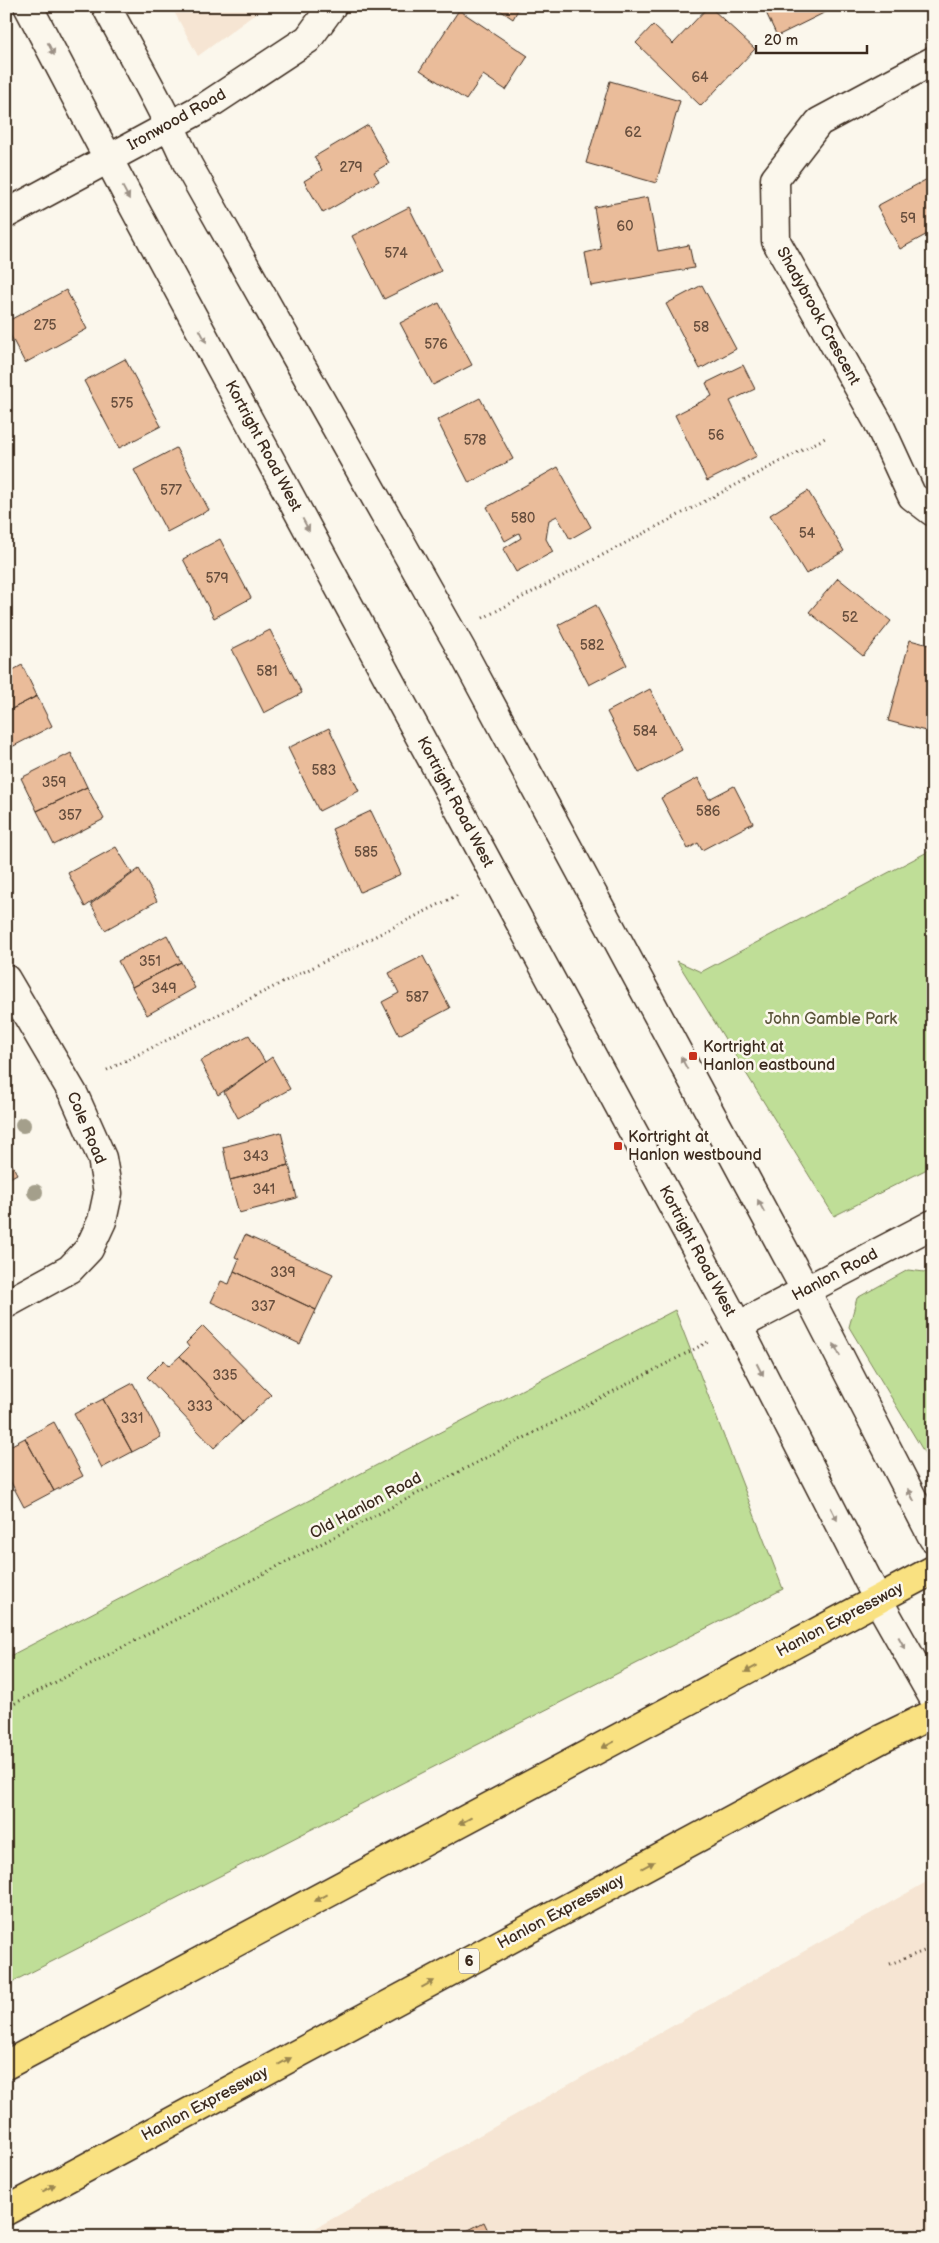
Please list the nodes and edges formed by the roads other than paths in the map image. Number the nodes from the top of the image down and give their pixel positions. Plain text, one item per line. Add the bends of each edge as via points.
1 (28, 6) edge
2 (106, 6) edge
3 (332, 6) edge
4 (933, 61) edge
5 (171, 125) junction
6 (108, 158) junction
7 (6, 214) edge
8 (933, 512) edge
9 (6, 979) edge
10 (933, 1224) edge
11 (806, 1291) junction
12 (6, 1304) edge
13 (738, 1326) junction
14 (933, 1538) edge
15 (933, 1570) edge
16 (878, 1600) junction
17 (933, 1697) edge
18 (933, 1714) edge
19 (6, 2065) edge
20 (6, 2211) edge

1 -> 6 street, Kortright Road West
2 - 5 street
3 - 5 street, Ironwood Road via 308,39 208,106
4 - 8 street, Shadybrook Crescent via 818,122 775,179 776,241 878,422 912,496
5 - 6 street, Ironwood Road
11 -> 5 street via 461,649 188,165
6 - 7 street, Ironwood Road
6 -> 13 street, Kortright Road West
9 - 12 street, Cole Road via 74,1095 102,1158 108,1193 102,1221 83,1256 70,1269
10 - 11 street, Hanlon Road
11 - 13 street, Hanlon Road
14 -> 11 street
13 -> 16 street, Kortright Road West
15 - 16 highway, Hanlon Expressway
16 -> 17 street, Kortright Road West
16 -> 19 highway, Hanlon Expressway
20 -> 18 highway, Hanlon Expressway / 6

